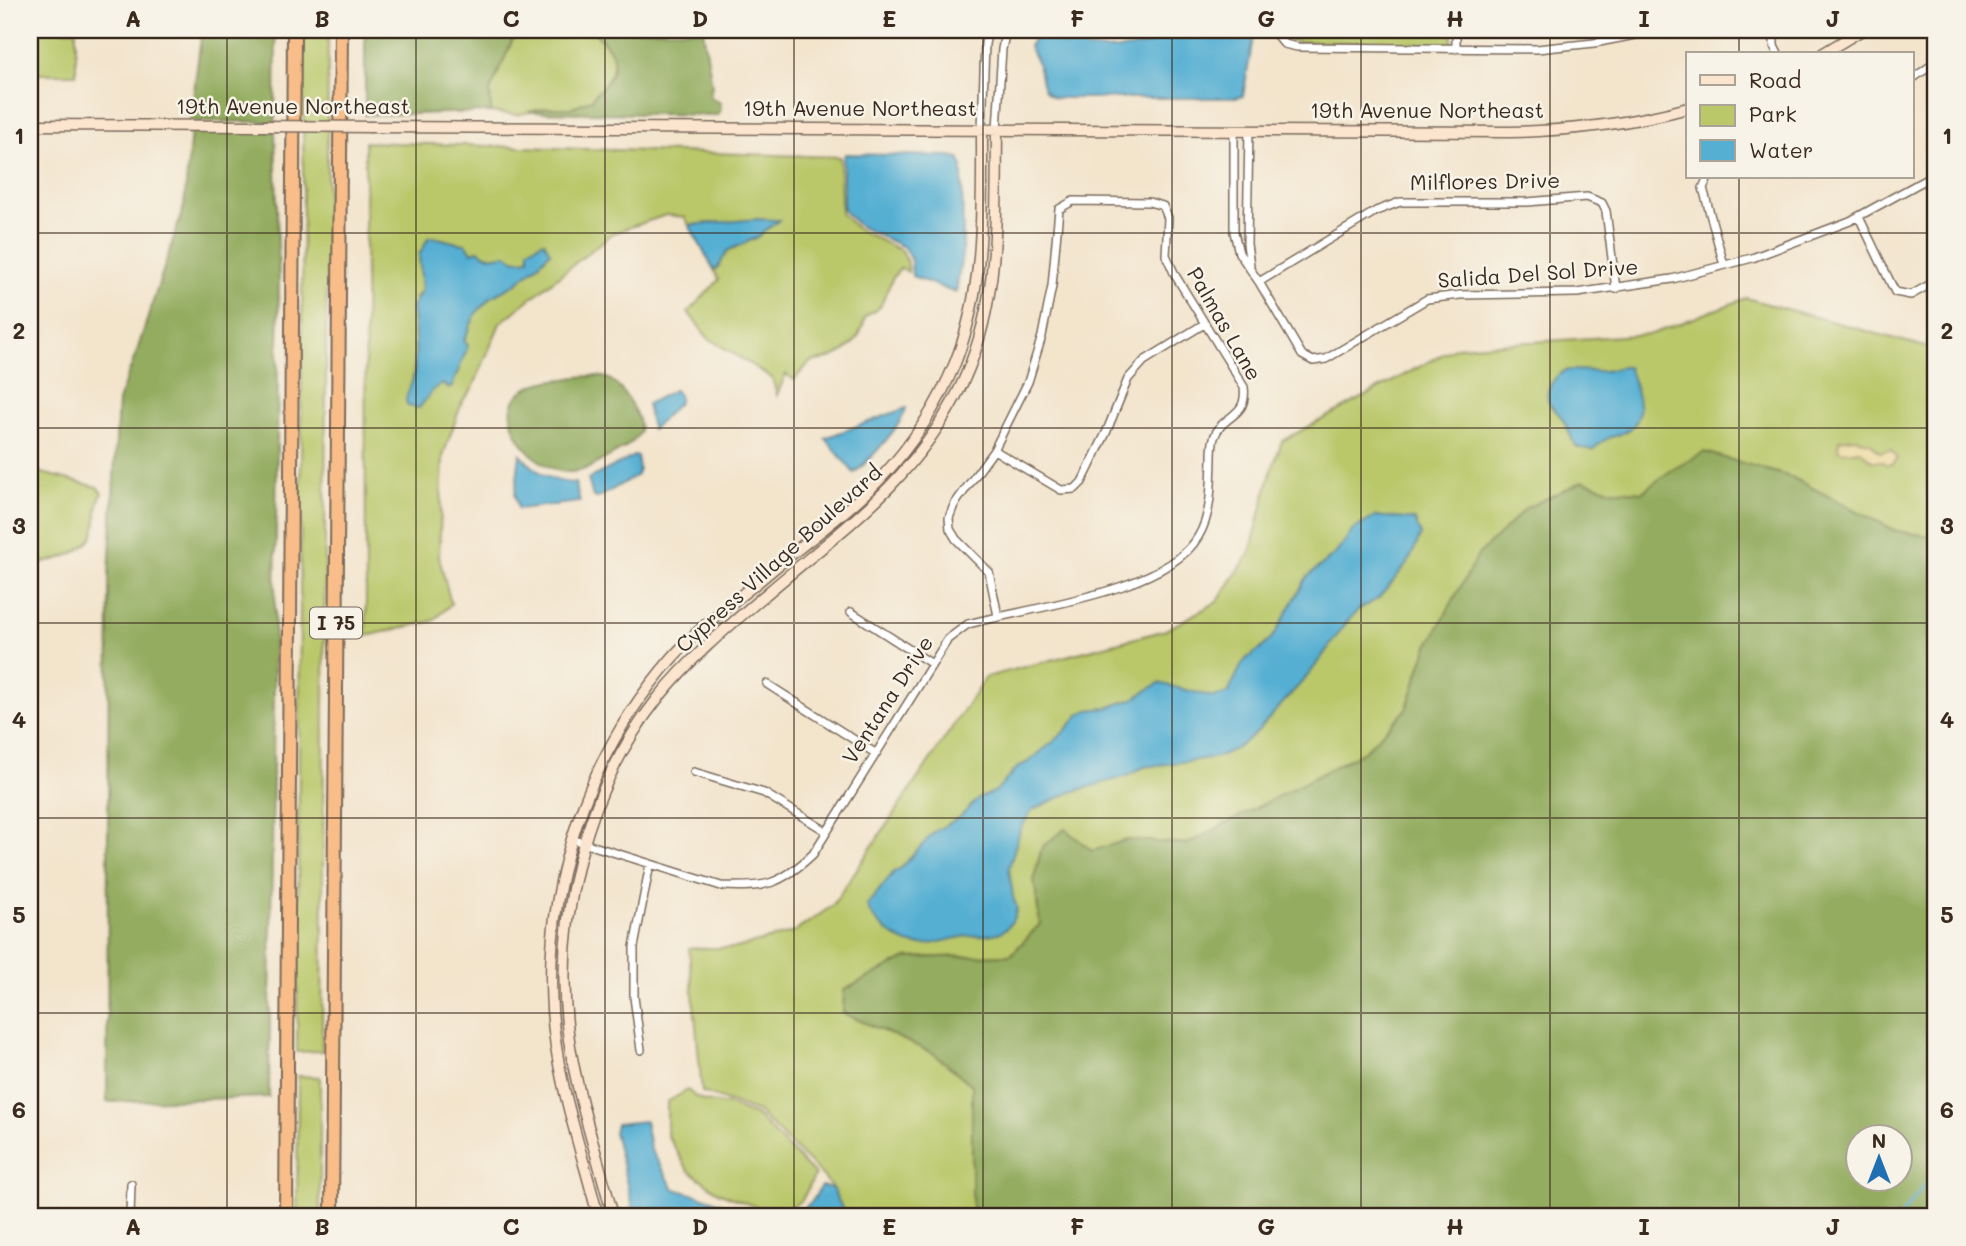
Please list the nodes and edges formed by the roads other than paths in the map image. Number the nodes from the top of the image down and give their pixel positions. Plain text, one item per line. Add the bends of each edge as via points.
1 (294, 30) edge
2 (341, 30) edge
3 (988, 30) edge
4 (1006, 30) edge
5 (1272, 30) edge
6 (1456, 30) edge
7 (1661, 30) edge
8 (1774, 30) edge
9 (1862, 30) edge
10 (1456, 49) junction
11 (1777, 52) edge
12 (1825, 52) edge
13 (1936, 62) edge
14 (1913, 78) edge
15 (1686, 108) edge
16 (30, 125) edge
17 (982, 129) junction
18 (997, 129) junction
19 (1234, 130) junction
20 (1249, 130) junction
21 (1936, 174) edge
22 (1708, 178) edge
23 (1235, 185) junction
24 (1248, 185) junction
25 (1235, 200) junction
26 (1248, 200) junction
27 (1859, 217) junction
28 (1724, 265) junction
29 (1250, 270) junction
30 (1936, 281) edge
31 (1259, 282) junction
32 (1616, 289) junction
33 (1204, 324) junction
34 (1245, 398) joint
35 (994, 450) junction
36 (851, 612) dead end
37 (998, 616) junction
38 (932, 664) junction
39 (767, 684) dead end
40 (875, 753) junction
41 (694, 772) dead end
42 (826, 831) junction
43 (571, 839) junction
44 (584, 844) junction
45 (650, 864) junction
46 (640, 1050) dead end
47 (131, 1184) dead end
48 (130, 1216) edge
49 (286, 1216) edge
50 (332, 1216) edge
51 (598, 1216) edge
52 (613, 1216) edge

1 - 49 highway, I 75
2 - 50 highway, I 75
3 - 17 street
4 - 18 street
5 - 10 street via 1284,44 1297,47
6 - 10 street
7 - 10 street via 1537,49
8 - 11 street
9 - 12 street
13 - 14 street
15 - 20 street, 19th Avenue Northeast via 1639,120 1558,130
16 - 17 street, 19th Avenue Northeast, bridge
17 - 18 street, 19th Avenue Northeast
17 - 43 street, Cypress Village Boulevard via 982,236 974,300 955,364 939,398 881,478 673,657 614,740
18 - 19 street, 19th Avenue Northeast
18 - 44 street, Cypress Village Boulevard via 996,237 988,300 968,367 944,418 889,489 698,654 659,698 629,740
19 - 20 street, 19th Avenue Northeast
19 - 23 street, Salida Del Sol Drive via 1235,161 1228,172
20 - 24 street
21 - 27 street, Salida Del Sol Drive
22 - 28 street via 1703,188
23 - 24 street
23 - 25 street, Salida Del Sol Drive
24 - 26 street
25 - 26 street
25 - 29 street, Salida Del Sol Drive via 1238,253
26 - 29 street
27 - 28 street, Salida Del Sol Drive
27 - 30 street via 1895,292 1911,295
28 - 32 street, Salida Del Sol Drive
29 - 31 street, Salida Del Sol Drive
31 - 32 street, Salida Del Sol Drive via 1302,355 1313,361 1326,359 1427,299
31 - 32 street, Milflores Drive via 1376,211 1399,202 1587,197 1602,203 1606,211
33 - 34 street, Palmas Lane via 1244,387
33 - 35 street via 1144,361 1128,379 1106,433 1075,489 1061,491
33 - 35 street, Palmas Lane via 1166,255 1168,218 1163,206 1073,201 1059,209 1042,336 1028,382
34 - 37 street, Ventana Drive via 1241,411 1221,425 1213,439 1210,500 1198,538 1187,551 1169,565 1118,587
35 - 37 street via 949,518 956,539 989,572
36 - 38 street
37 - 38 street, Ventana Drive via 968,624 948,639
38 - 40 street, Ventana Drive
39 - 40 street
40 - 42 street, Ventana Drive
41 - 42 street via 764,793
42 - 45 street, Ventana Drive via 813,854 791,875 770,883 721,886
43 - 44 street, Ventana Drive
43 - 51 street, Cypress Village Boulevard via 555,910 552,1012 562,1078
44 - 45 street, Ventana Drive
44 - 52 street, Cypress Village Boulevard via 566,941 565,989 576,1075
45 - 46 street via 634,947
47 - 48 street

